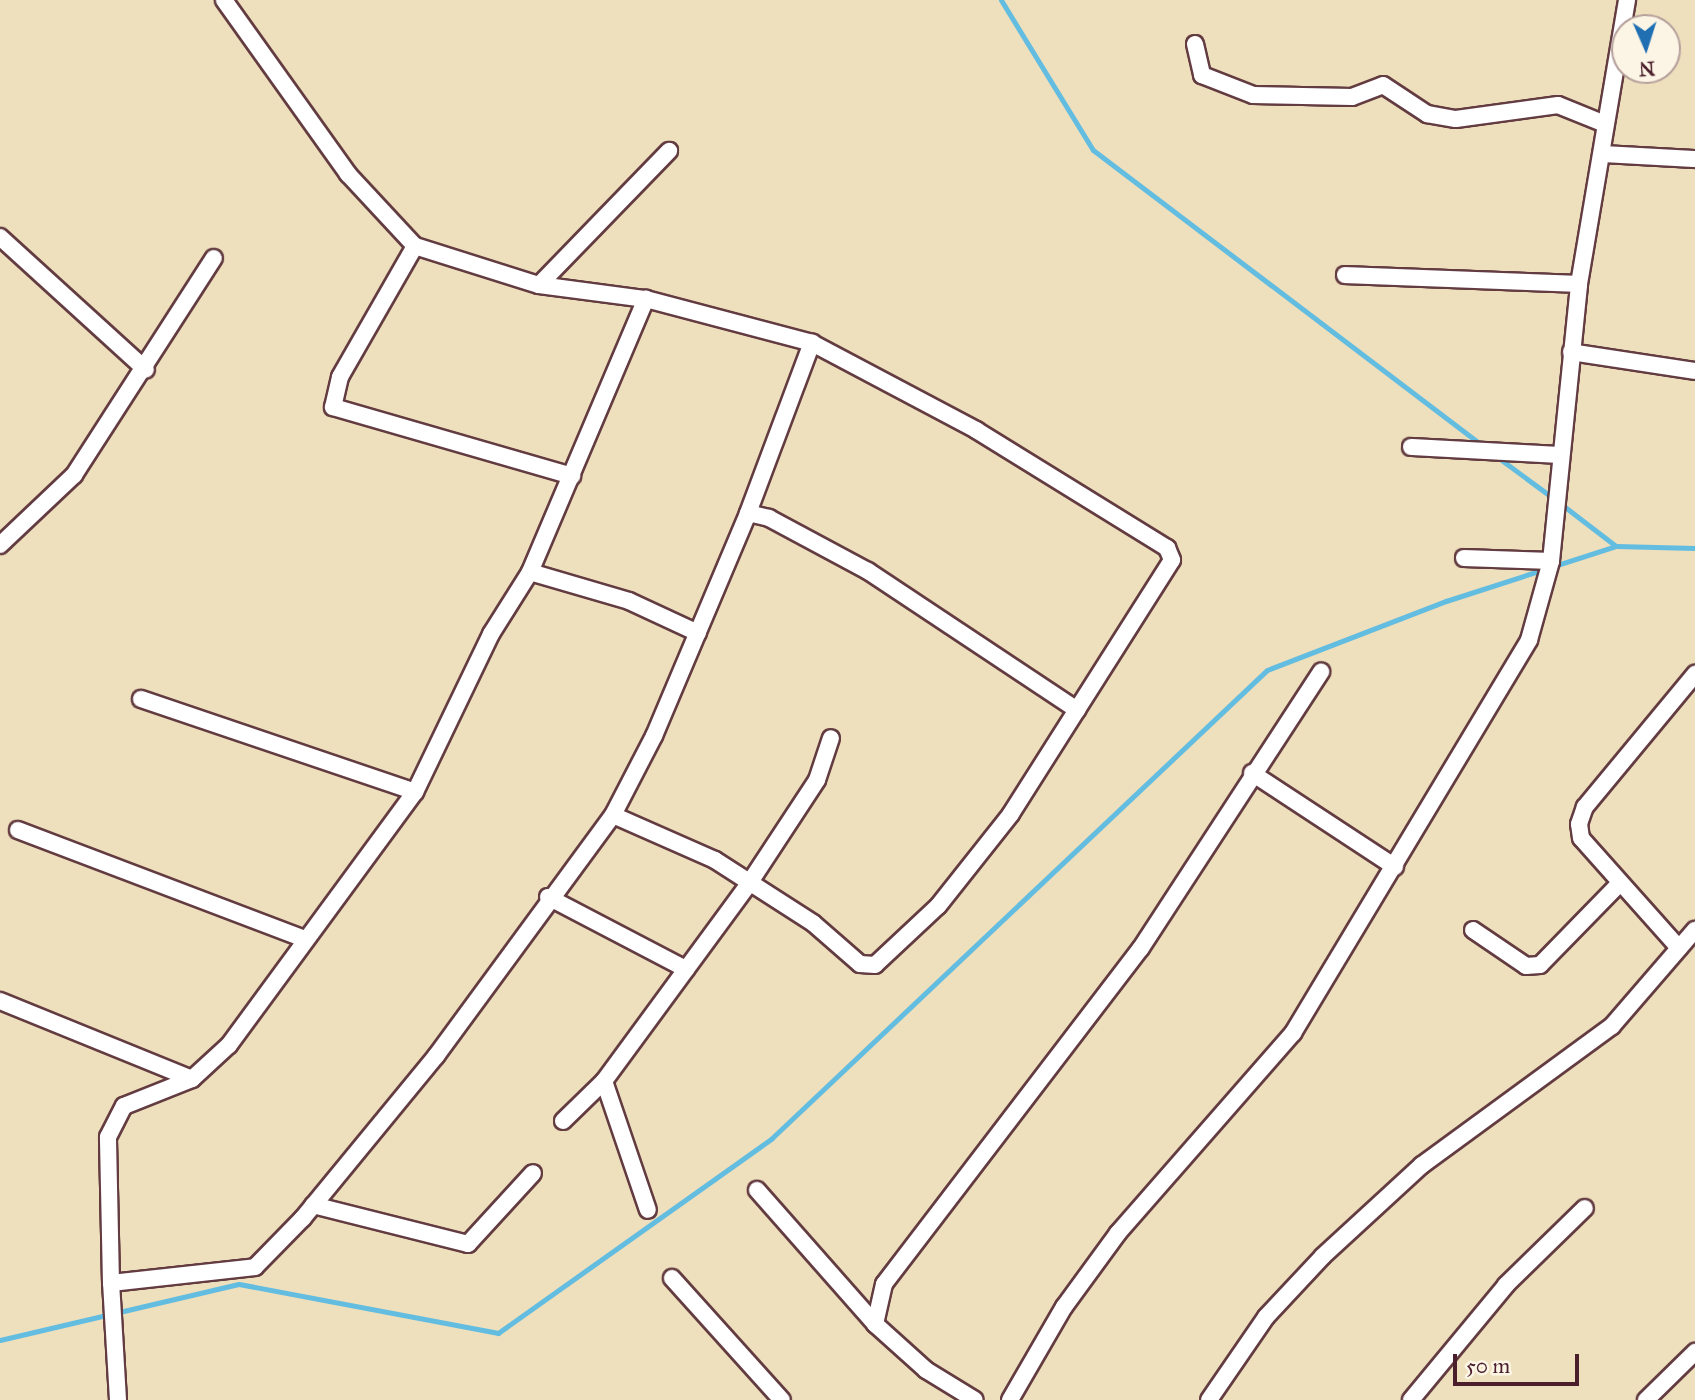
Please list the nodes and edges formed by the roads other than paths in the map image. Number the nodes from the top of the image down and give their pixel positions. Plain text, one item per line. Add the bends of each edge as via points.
1 (224, 0) edge
2 (1627, 0) edge
3 (1195, 44) dead end
4 (1605, 124) junction
5 (668, 151) dead end
6 (1602, 153) junction
7 (1695, 159) edge
8 (0, 237) edge
9 (415, 246) junction
10 (214, 258) dead end
11 (1345, 275) dead end
12 (1579, 284) junction
13 (539, 285) junction
14 (646, 299) junction
15 (812, 343) junction
16 (1571, 352) junction
17 (146, 370) junction
18 (1695, 371) edge
19 (1411, 447) dead end
20 (1561, 455) junction
21 (572, 476) junction
22 (748, 513) junction
23 (0, 545) edge
24 (1464, 558) dead end
25 (1551, 561) junction
26 (530, 572) junction
27 (698, 633) junction
28 (1321, 672) dead end
29 (1695, 674) edge
30 (141, 699) dead end
31 (1077, 710) junction
32 (831, 738) dead end
33 (1252, 773) junction
34 (415, 792) junction
35 (612, 815) junction
36 (18, 830) dead end
37 (1395, 867) junction
38 (750, 882) junction
39 (1619, 884) junction
40 (548, 897) junction
41 (1473, 930) dead end
42 (1695, 930) edge
43 (303, 938) junction
44 (1679, 948) junction
45 (686, 969) junction
46 (0, 1001) edge
47 (192, 1079) junction
48 (604, 1081) junction
49 (563, 1121) dead end
50 (533, 1174) dead end
51 (757, 1190) dead end
52 (313, 1205) junction
53 (1585, 1208) dead end
54 (648, 1210) dead end
55 (672, 1278) dead end
56 (111, 1283) junction
57 (875, 1324) junction
58 (1695, 1352) edge
59 (953, 1394) edge
60 (118, 1400) edge
61 (782, 1400) edge
62 (975, 1400) edge
63 (1010, 1400) edge
64 (1209, 1400) edge
65 (1411, 1400) edge
66 (1646, 1400) edge

1 - 9 street via 348,174
2 - 4 street
3 - 4 street via 1202,75 1253,95 1352,97 1383,85 1427,114 1456,118 1559,105
4 - 6 street
5 - 13 street
6 - 7 street
6 - 12 street
8 - 17 street
9 - 13 street
9 - 21 street via 340,377 333,408
10 - 17 street
11 - 12 street
12 - 16 street
13 - 14 street
14 - 15 street
14 - 21 street
15 - 22 street
15 - 31 street via 976,430 1167,548 1172,560
16 - 18 street
16 - 20 street
17 - 23 street via 74,475
19 - 20 street
20 - 25 street
21 - 26 street
22 - 27 street
22 - 31 street via 789,527 916,600
24 - 25 street
25 - 37 street via 1529,640 1507,686
26 - 27 street via 629,601
26 - 34 street via 491,634
27 - 35 street
28 - 33 street
29 - 39 street via 1585,807 1581,838
30 - 34 street
31 - 38 street via 1011,814 938,906 875,964 860,964 813,923
32 - 38 street via 817,780
33 - 37 street
33 - 57 street via 1141,948 884,1284
34 - 43 street
35 - 38 street via 684,842
35 - 40 street
36 - 43 street
37 - 63 street via 1293,1033 1125,1224 1064,1307
38 - 45 street
39 - 41 street via 1540,965 1526,965
39 - 44 street
40 - 45 street
40 - 52 street via 436,1056
42 - 44 street
43 - 47 street via 229,1045
44 - 64 street via 1612,1026 1422,1165 1323,1256 1266,1317
45 - 48 street
46 - 47 street
47 - 56 street via 124,1106 108,1137
48 - 49 street
48 - 54 street
50 - 52 street via 468,1244
51 - 57 street
52 - 56 street via 255,1267
53 - 65 street via 1506,1284
55 - 61 street
56 - 60 street
57 - 59 street
58 - 66 street
59 - 62 street

